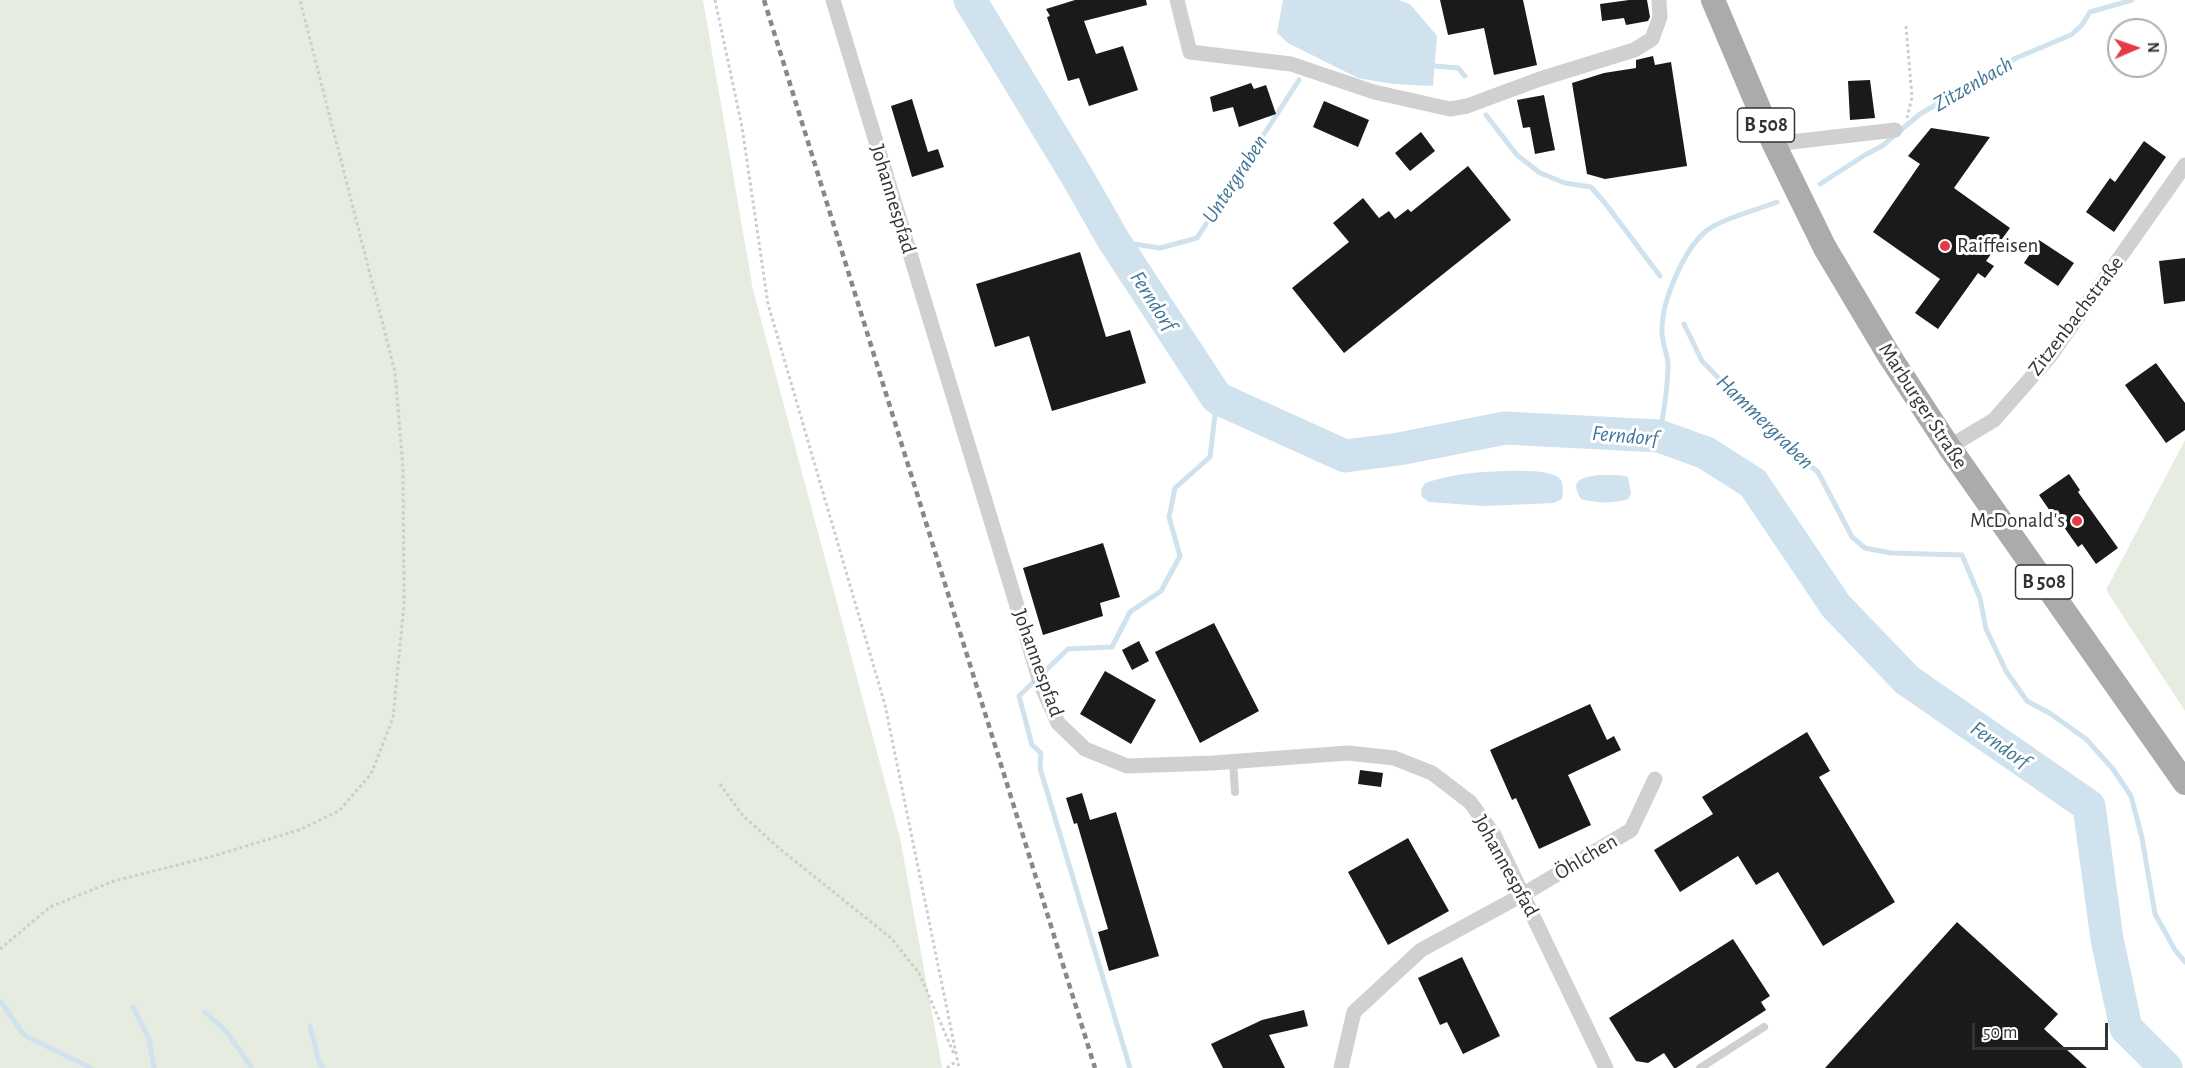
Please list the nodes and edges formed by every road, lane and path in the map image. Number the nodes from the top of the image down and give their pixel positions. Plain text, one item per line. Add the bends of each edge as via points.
1 (300, 0) edge
2 (715, 0) edge
3 (833, 0) edge
4 (1178, 0) edge
5 (1659, 0) edge
6 (1713, 0) edge
7 (1906, 26) dead end
8 (1895, 130) joint
9 (1774, 144) junction
10 (2185, 165) edge
11 (1949, 447) junction
12 (1233, 762) junction
13 (1655, 778) dead end
14 (2185, 783) edge
15 (720, 784) dead end
16 (1235, 792) dead end
17 (1524, 894) junction
18 (0, 949) edge
19 (1764, 1027) dead end
20 (957, 1061) junction
21 (946, 1068) edge
22 (959, 1068) edge
23 (1341, 1068) edge
24 (1606, 1068) edge
25 (1700, 1068) edge

1 - 18 path via 395,372 404,468 404,604 393,718 371,774 339,811 299,830 114,881 50,907
2 - 20 path via 742,127 768,304 885,705
3 - 12 street, Johannespfad via 1034,663 1058,723 1084,748 1127,766
4 - 5 street via 1190,52 1291,64 1374,92 1450,109 1634,50 1652,39 1660,17
6 - 9 main road, Marburger Straße / B 508
7 - 8 path via 1912,97 1907,118
8 - 9 street
9 - 11 main road, Marburger Straße / B 508 via 1825,248
10 - 11 street, Zitzenbachstraße via 2051,356 1994,420
11 - 14 main road, Marburger Straße / B 508
12 - 16 lane
12 - 17 street, Johannespfad via 1348,753 1394,758 1432,773 1470,802 1494,836
13 - 17 street, Öhlchen via 1631,830
15 - 20 path via 743,816 891,938 919,973
17 - 23 street, Öhlchen via 1421,950 1354,1012
17 - 24 street, Johannespfad
19 - 25 lane
20 - 21 path
20 - 22 path

